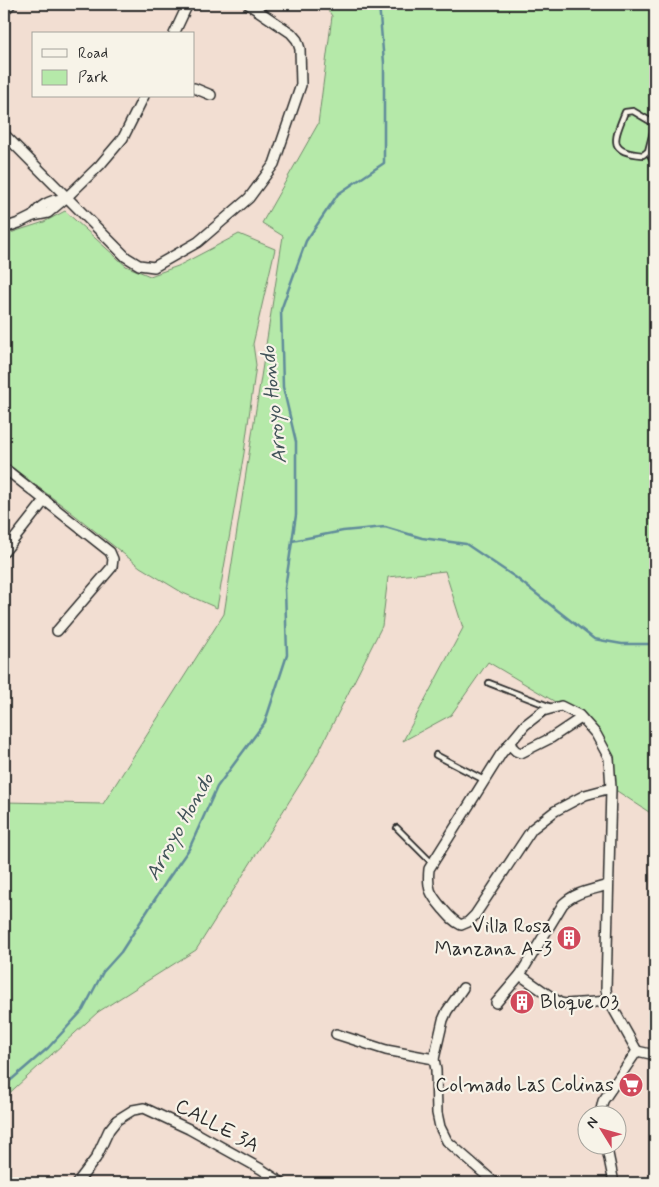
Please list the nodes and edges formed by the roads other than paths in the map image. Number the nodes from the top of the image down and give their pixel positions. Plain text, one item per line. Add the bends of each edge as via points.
1 (11, 4) edge
2 (188, 4) edge
3 (248, 4) edge
4 (4, 11) edge
5 (175, 32) edge
6 (195, 88) edge
7 (211, 95) dead end
8 (143, 98) edge
9 (4, 134) edge
10 (648, 151) junction
11 (655, 164) edge
12 (65, 198) junction
13 (4, 228) edge
14 (4, 468) edge
15 (45, 500) junction
16 (4, 552) edge
17 (57, 631) dead end
18 (489, 683) dead end
19 (558, 707) junction
20 (581, 718) junction
21 (509, 744) junction
22 (436, 755) dead end
23 (484, 780) junction
24 (611, 788) junction
25 (397, 828) dead end
26 (433, 864) junction
27 (608, 884) junction
28 (520, 975) junction
29 (463, 988) dead end
30 (609, 1001) junction
31 (496, 1003) dead end
32 (336, 1034) dead end
33 (637, 1051) junction
34 (655, 1055) edge
35 (434, 1059) junction
36 (602, 1104) edge
37 (608, 1154) edge
38 (77, 1183) edge
39 (282, 1183) edge
40 (495, 1183) edge
41 (614, 1183) edge

1 - 4 street
2 - 5 street
3 - 12 street via 297,40 301,85 274,164 249,198 198,242 154,266 139,265 126,257
6 - 7 street
8 - 12 street via 123,138
9 - 12 street
10 - 10 lane via 643,155 619,149 616,145 625,112 633,111 655,124
10 - 11 lane
12 - 13 street via 48,213
14 - 15 street
15 - 16 street
15 - 17 street via 110,552 113,560 112,566
18 - 19 lane
19 - 20 street
19 - 21 street via 542,711
20 - 21 street via 521,753
20 - 24 street via 596,734 609,758
21 - 23 street
22 - 23 lane
23 - 26 street
24 - 26 street via 585,794 532,829 468,922 461,924 452,920 431,896 428,882 429,869
24 - 27 street
25 - 26 lane
27 - 28 street via 568,899
27 - 30 street via 606,990
28 - 30 street via 560,1003
28 - 31 street
29 - 35 street via 443,1020
30 - 33 street
32 - 35 street via 386,1050
33 - 34 street
33 - 36 street
35 - 40 street via 440,1127 447,1141
37 - 41 street
38 - 39 street, CALLE 3A via 96,1158 117,1120 133,1110 144,1108 189,1129

